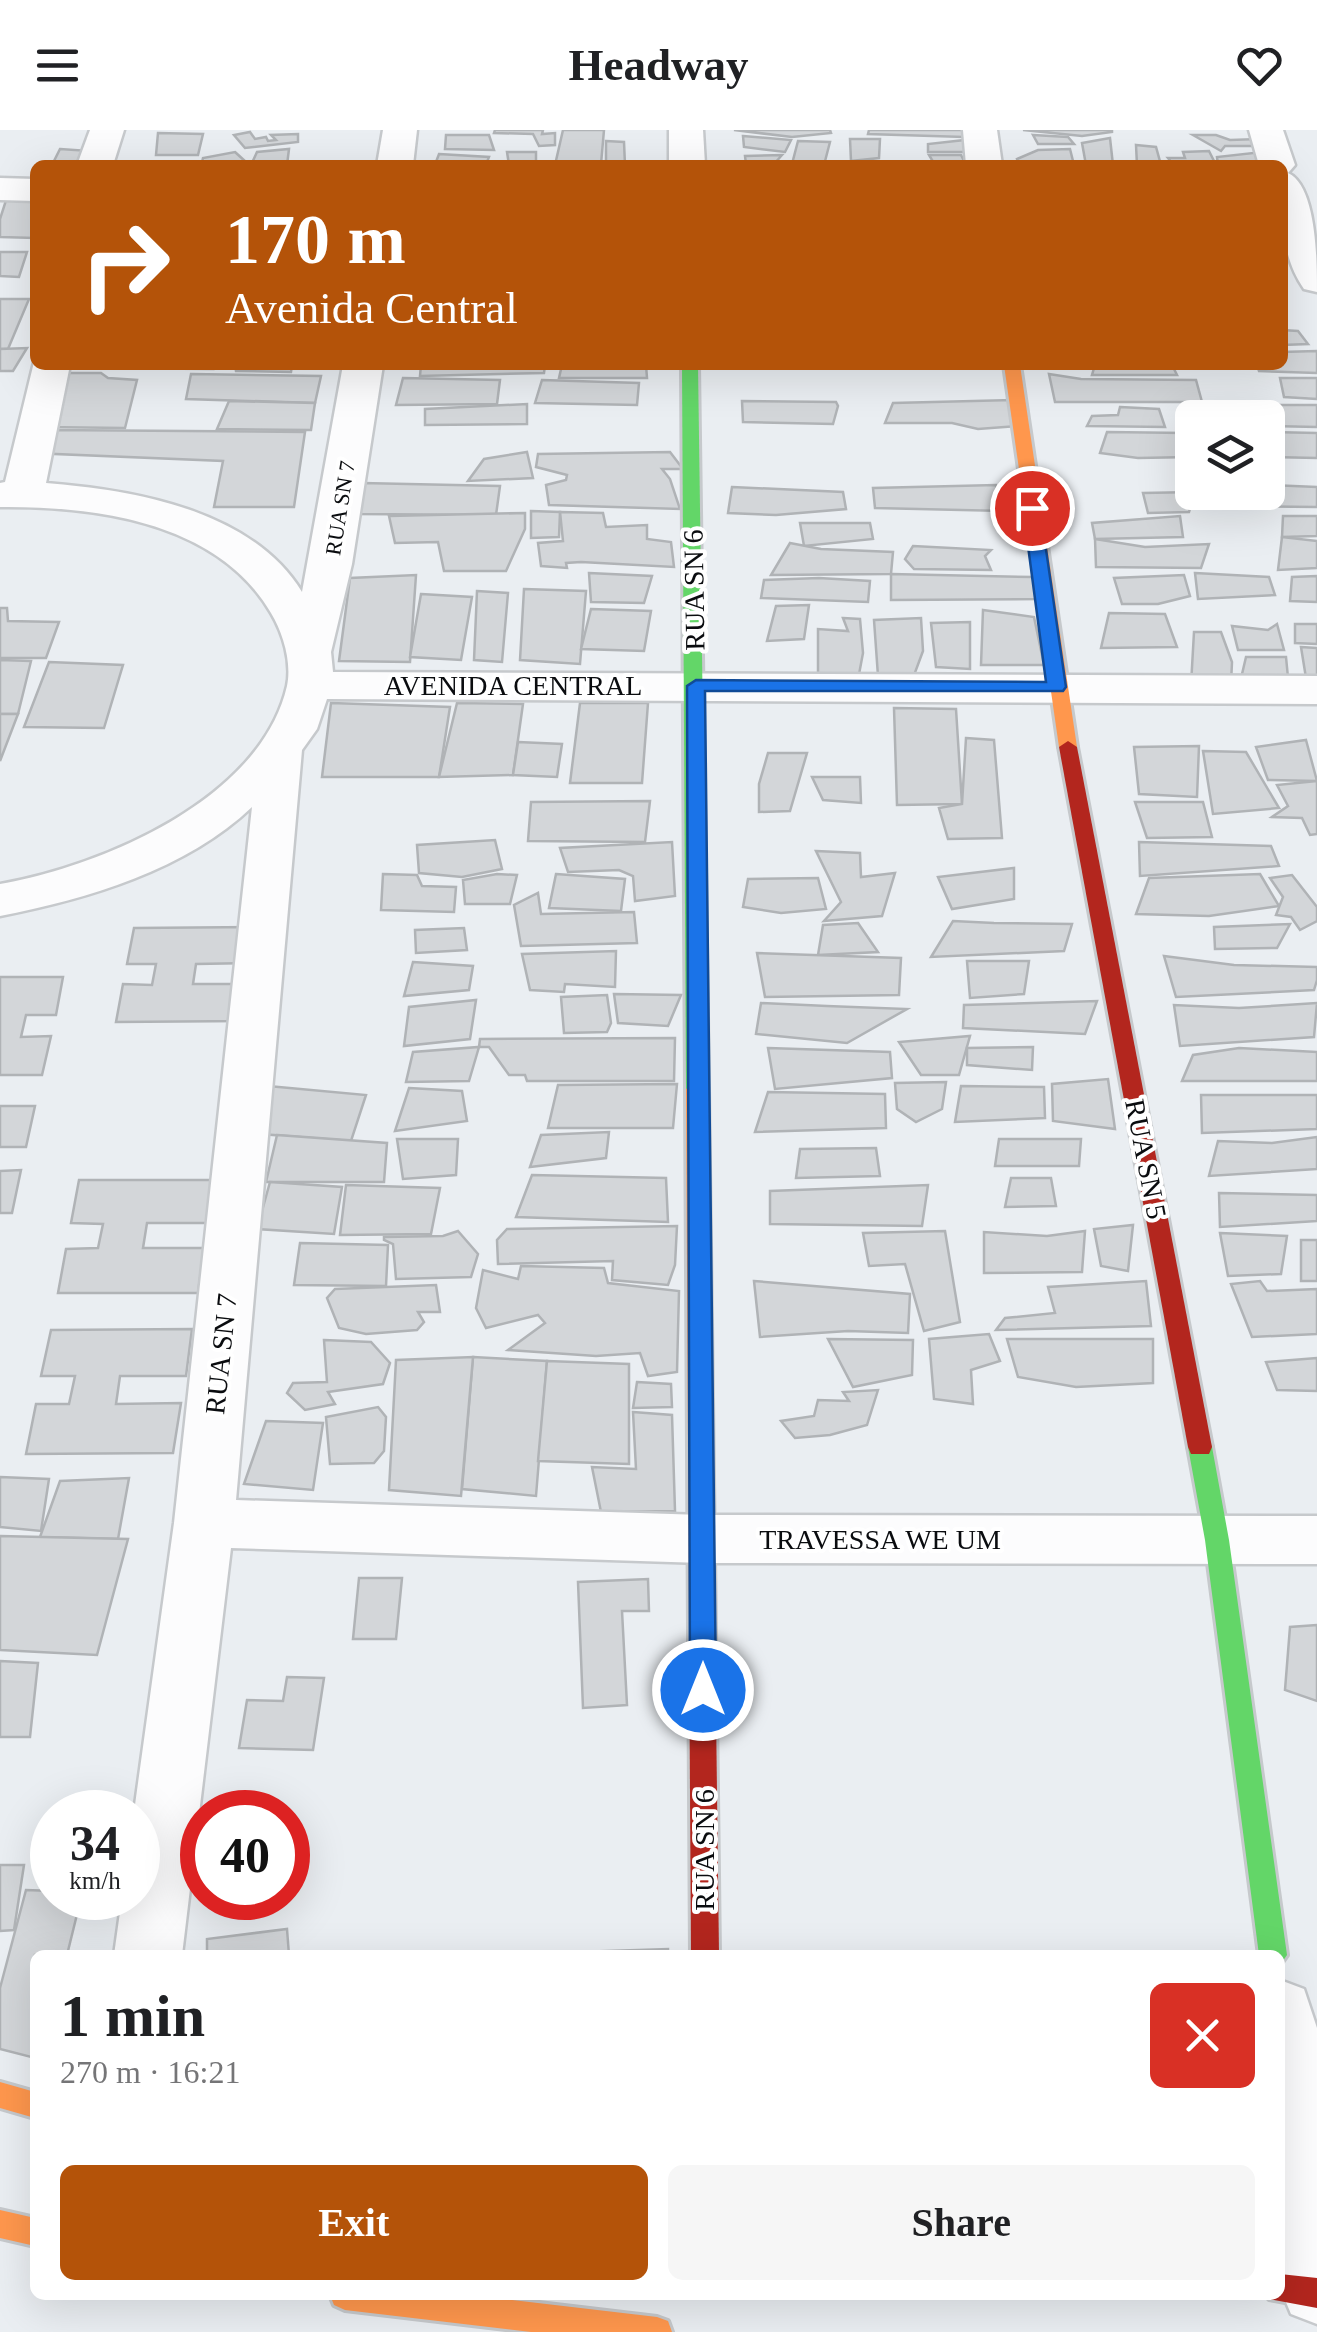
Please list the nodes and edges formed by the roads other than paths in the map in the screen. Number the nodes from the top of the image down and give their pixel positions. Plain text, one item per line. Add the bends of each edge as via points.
1 (107, 130) edge
2 (400, 130) edge
3 (686, 130) edge
4 (980, 130) edge
5 (1266, 130) edge
6 (97, 160) edge
7 (395, 160) edge
8 (687, 160) edge
9 (983, 160) edge
10 (1278, 160) edge
11 (1289, 187) edge
12 (0, 189) edge
13 (30, 190) edge
14 (1317, 281) edge
15 (48, 370) edge
16 (361, 370) edge
17 (690, 370) edge
18 (1013, 370) edge
19 (11, 494) edge
20 (310, 668) junction
21 (696, 686) junction
22 (1056, 687) junction
23 (1317, 690) edge
24 (281, 752) junction
25 (0, 900) edge
26 (204, 1523) junction
27 (702, 1539) junction
28 (1217, 1540) junction
29 (1317, 1540) edge
30 (149, 1950) edge
31 (705, 1950) edge
32 (1271, 1950) edge
33 (1285, 2048) edge
34 (0, 2094) edge
35 (30, 2103) edge
36 (0, 2224) edge
37 (30, 2231) edge
38 (1285, 2289) edge
39 (1317, 2290) edge
40 (387, 2300) edge
41 (658, 2332) edge

1 - 6 street
2 - 7 street
3 - 8 street
4 - 9 street
5 - 10 street
11 - 14 street
12 - 13 street
15 - 19 street
16 - 20 street, RUA SN 7
17 - 21 street, RUA SN 6
18 - 22 street, RUA SN 5
19 - 20 street via 109,501 185,523 246,556 289,599
20 - 21 street, AVENIDA CENTRAL
20 - 24 street, RUA SN 7 via 300,719
21 - 22 street, AVENIDA CENTRAL
21 - 27 street, RUA SN 6
22 - 23 street, AVENIDA CENTRAL
22 - 28 street, RUA SN 5
24 - 25 street via 219,813 128,864
24 - 26 street, RUA SN 7
26 - 27 street, TRAVESSA WE UM
26 - 30 street, RUA SN 7
27 - 28 street, TRAVESSA WE UM
27 - 31 street, RUA SN 6
28 - 29 street, TRAVESSA WE UM
28 - 32 street, RUA SN 5
33 - 39 street
34 - 35 street
36 - 37 street
38 - 39 street
40 - 41 street

